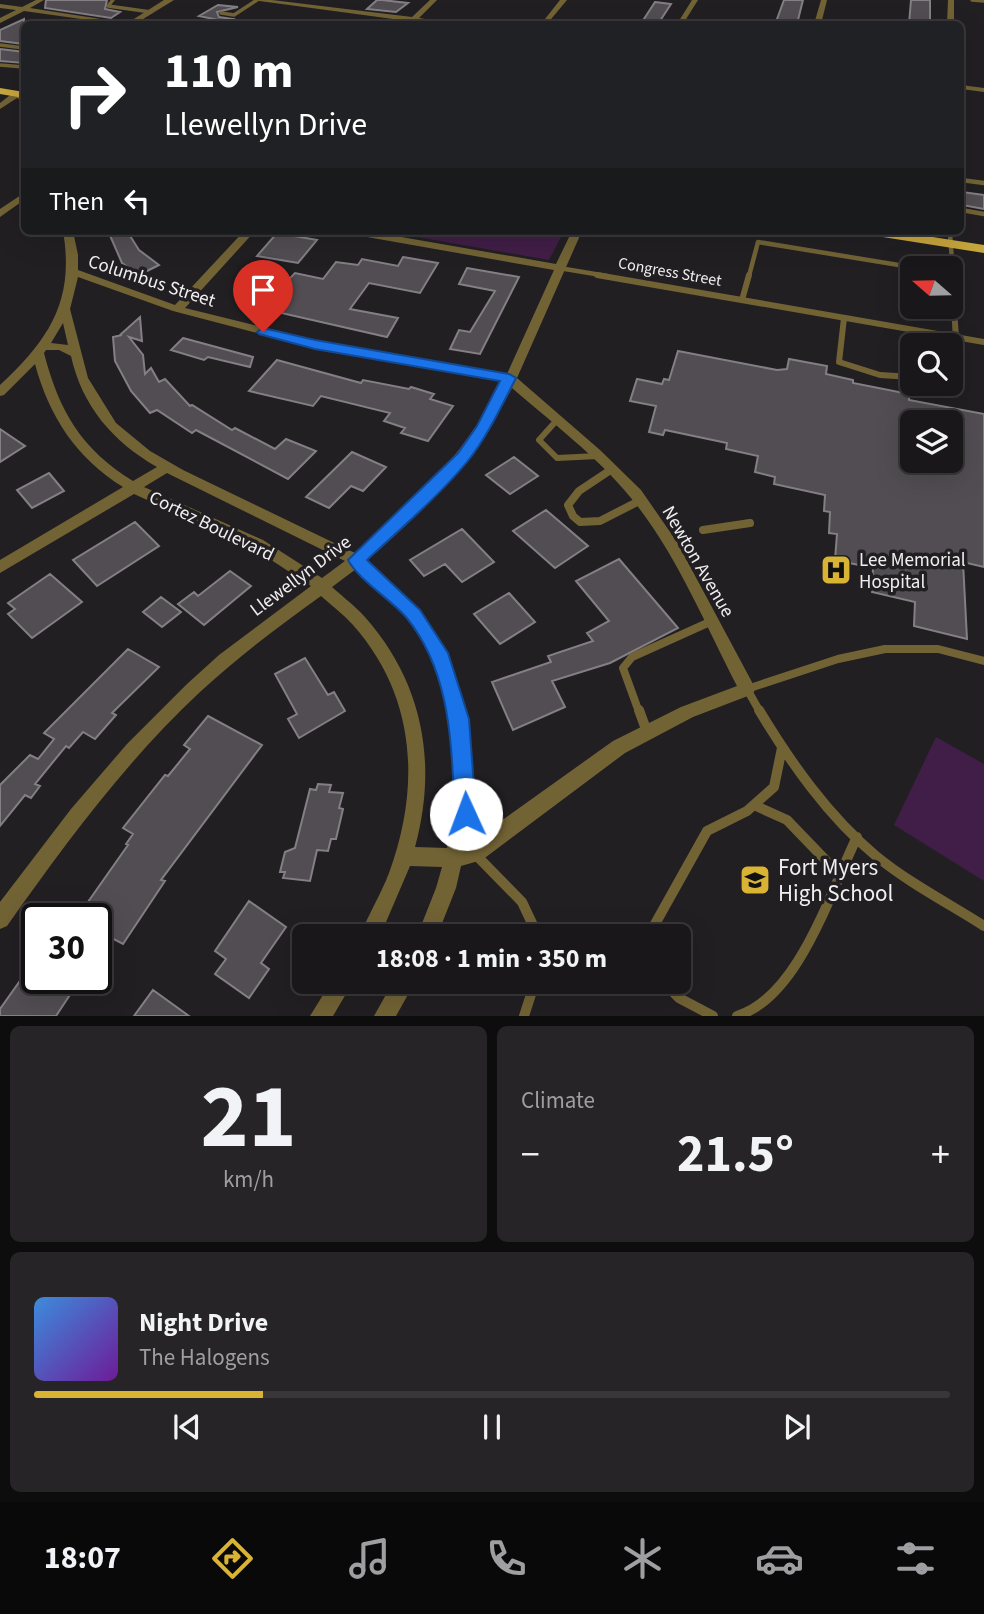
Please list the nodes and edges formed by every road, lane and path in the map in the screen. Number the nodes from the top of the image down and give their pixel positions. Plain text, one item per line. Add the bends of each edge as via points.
1 (41, 0) edge
2 (113, 0) edge
3 (170, 0) edge
4 (256, 0) edge
5 (434, 0) edge
6 (564, 0) edge
7 (695, 0) edge
8 (824, 0) edge
9 (951, 0) edge
10 (972, 0) edge
11 (984, 1) edge
12 (301, 3) edge
13 (0, 6) edge
14 (23, 9) junction
15 (151, 12) junction
16 (221, 13) dead end
17 (89, 19) junction
18 (0, 21) edge
19 (85, 21) edge
20 (105, 21) edge
21 (135, 21) edge
22 (404, 21) edge
23 (411, 21) edge
24 (546, 21) edge
25 (682, 21) edge
26 (818, 21) edge
27 (951, 21) edge
28 (1, 47) edge
29 (21, 48) edge
30 (21, 48) edge
31 (14, 51) dead end
32 (0, 83) edge
33 (964, 87) edge
34 (984, 90) edge
35 (0, 91) edge
36 (21, 92) edge
37 (21, 93) edge
38 (21, 94) edge
39 (0, 107) edge
40 (964, 180) edge
41 (984, 183) edge
42 (21, 198) edge
43 (964, 211) edge
44 (0, 214) edge
45 (984, 214) edge
46 (68, 235) edge
47 (246, 235) edge
48 (373, 235) edge
49 (575, 235) edge
50 (947, 235) edge
51 (984, 238) edge
52 (984, 248) edge
53 (949, 256) edge
54 (900, 265) edge
55 (559, 268) junction
56 (73, 272) junction
57 (742, 300) junction
58 (177, 309) junction
59 (66, 311) junction
60 (844, 317) junction
61 (934, 333) edge
62 (963, 338) edge
63 (984, 342) edge
64 (40, 349) junction
65 (76, 354) junction
66 (900, 376) edge
67 (509, 378) junction
68 (0, 391) edge
69 (557, 421) junction
70 (598, 456) junction
71 (167, 467) junction
72 (612, 469) junction
73 (133, 488) junction
74 (641, 500) junction
75 (750, 523) dead end
76 (703, 530) dead end
77 (356, 560) junction
78 (0, 566) edge
79 (322, 585) junction
80 (712, 621) junction
81 (984, 661) edge
82 (747, 689) junction
83 (647, 732) junction
84 (782, 748) junction
85 (754, 805) junction
86 (857, 837) junction
87 (475, 853) junction
88 (406, 856) junction
89 (454, 858) junction
90 (838, 873) junction
91 (0, 919) edge
92 (377, 924) edge
93 (432, 924) edge
94 (536, 924) edge
95 (655, 924) edge
96 (984, 926) edge
97 (335, 994) edge
98 (398, 994) edge
99 (531, 994) edge
100 (675, 994) edge
101 (320, 1016) edge
102 (384, 1016) edge
103 (524, 1016) edge
104 (713, 1016) edge
105 (737, 1016) edge

1 - 14 street
2 - 15 lane via 108,6
3 - 15 street
4 - 12 street
4 - 16 lane via 234,15
5 - 23 street
6 - 24 street
7 - 25 street
8 - 26 street
9 - 27 street
10 - 11 lane
12 - 22 street
13 - 14 street
14 - 17 street
14 - 18 street
15 - 21 street
17 - 19 lane
17 - 20 street
28 - 29 lane
30 - 31 lane
32 - 36 main road
33 - 34 street
35 - 37 main road
38 - 39 street
40 - 41 lane
42 - 44 street
43 - 45 lane
46 - 56 street, Cortez Boulevard
47 - 58 street
48 - 55 street, Congress Street
49 - 55 street, Llewellyn Drive
50 - 51 main road
50 - 52 main road
50 - 53 lane
54 - 57 lane via 755,245
55 - 57 lane, Congress Street
55 - 67 street, Llewellyn Drive
56 - 58 street, Columbus Street
56 - 59 street, Cortez Boulevard
57 - 60 lane, Congress Street
58 - 67 street, Columbus Street via 315,344
59 - 64 street, Cortez Boulevard
59 - 65 street, Cortez Boulevard
60 - 61 lane, Congress Street
60 - 66 lane via 839,362
62 - 63 lane, Congress Street
64 - 65 street via 61,346
64 - 68 street
64 - 73 street, Cortez Boulevard via 44,381 77,439 94,460
65 - 71 street, Cortez Boulevard via 90,395 111,426
67 - 69 street, Newton Avenue
67 - 77 street, Llewellyn Drive via 463,456
69 - 70 street, Newton Avenue
69 - 70 lane via 539,440 557,458
70 - 72 street, Newton Avenue
71 - 73 street
71 - 77 street, Cortez Boulevard
72 - 74 street, Newton Avenue
72 - 74 lane via 579,491 568,505 569,514 580,523 595,524
73 - 78 street
73 - 79 street, Cortez Boulevard via 256,543
74 - 80 street, Newton Avenue via 673,546
75 - 76 lane
77 - 79 street, Llewellyn Drive
77 - 89 street, Cortez Boulevard via 414,615 439,653 453,692 463,743 466,814
79 - 88 street, Cortez Boulevard via 376,638 403,686 416,741 417,778
79 - 91 street, Llewellyn Drive via 217,667 146,734 58,836
80 - 82 street, Newton Avenue
80 - 83 lane via 632,657 623,668
81 - 82 lane via 932,648 861,654
82 - 83 street
82 - 84 lane
83 - 87 street via 586,770
84 - 85 lane via 774,787
84 - 86 lane
85 - 90 lane via 787,820
85 - 95 lane via 707,831
86 - 90 lane
86 - 96 lane via 894,868
87 - 89 street
87 - 94 lane via 498,874
88 - 89 street
88 - 92 street, Cortez Boulevard
89 - 93 street, Cortez Boulevard
90 - 105 lane via 790,972 771,998 753,1012
97 - 101 street
98 - 102 street
99 - 103 lane
100 - 104 lane

